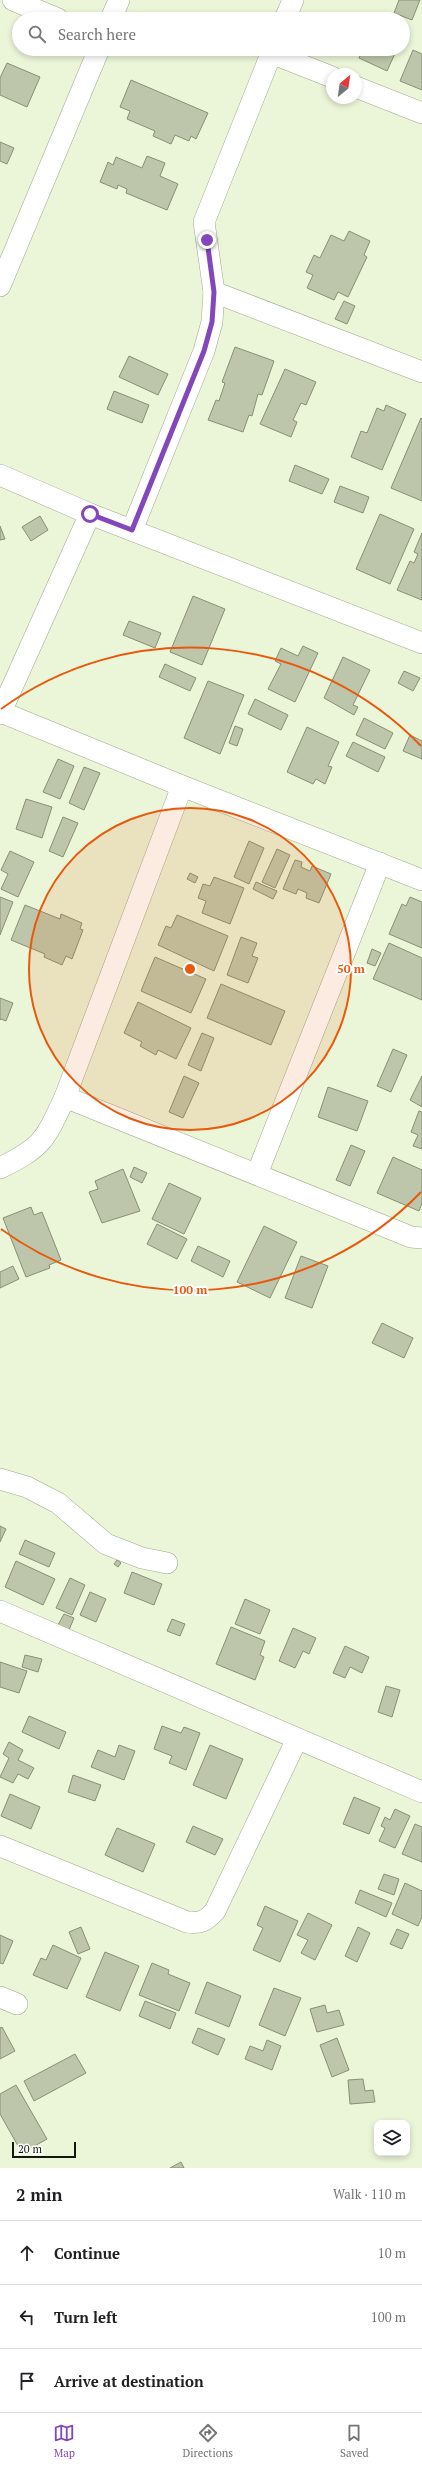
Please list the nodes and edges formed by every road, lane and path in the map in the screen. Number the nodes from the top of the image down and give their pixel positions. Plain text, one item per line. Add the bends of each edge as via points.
1 (14, 0) edge
2 (119, 0) edge
3 (292, 0) edge
4 (42, 12) edge
5 (114, 12) edge
6 (288, 12) edge
7 (96, 56) edge
8 (270, 56) edge
9 (284, 56) edge
10 (326, 74) edge
11 (362, 89) edge
12 (422, 113) edge
13 (4, 263) edge
14 (0, 286) edge
15 (214, 292) junction
16 (422, 372) edge
17 (0, 475) edge
18 (90, 514) junction
19 (132, 530) junction
20 (422, 643) edge
21 (0, 713) edge
22 (182, 786) junction
23 (380, 863) junction
24 (422, 880) edge
25 (65, 1097) junction
26 (0, 1168) edge
27 (257, 1174) junction
28 (422, 1238) edge
29 (0, 1479) edge
30 (167, 1563) dead end
31 (0, 1611) edge
32 (297, 1739) junction
33 (422, 1792) edge
34 (0, 1846) edge

1 - 4 street
2 - 5 street
3 - 6 street
7 - 13 street
8 - 15 street via 204,222
9 - 10 street
11 - 12 street
13 - 14 street
15 - 16 street
15 - 19 street via 212,322 204,351
17 - 18 street
18 - 19 street
18 - 21 street
19 - 20 street
21 - 22 street
22 - 23 street
22 - 25 street
23 - 24 street
23 - 27 street
25 - 26 street via 43,1140 29,1154
25 - 27 street
27 - 28 street via 411,1237
29 - 30 street via 27,1487 58,1503 106,1544 142,1558
31 - 32 street
32 - 33 street
32 - 34 street via 215,1911 208,1919 198,1924 187,1922

